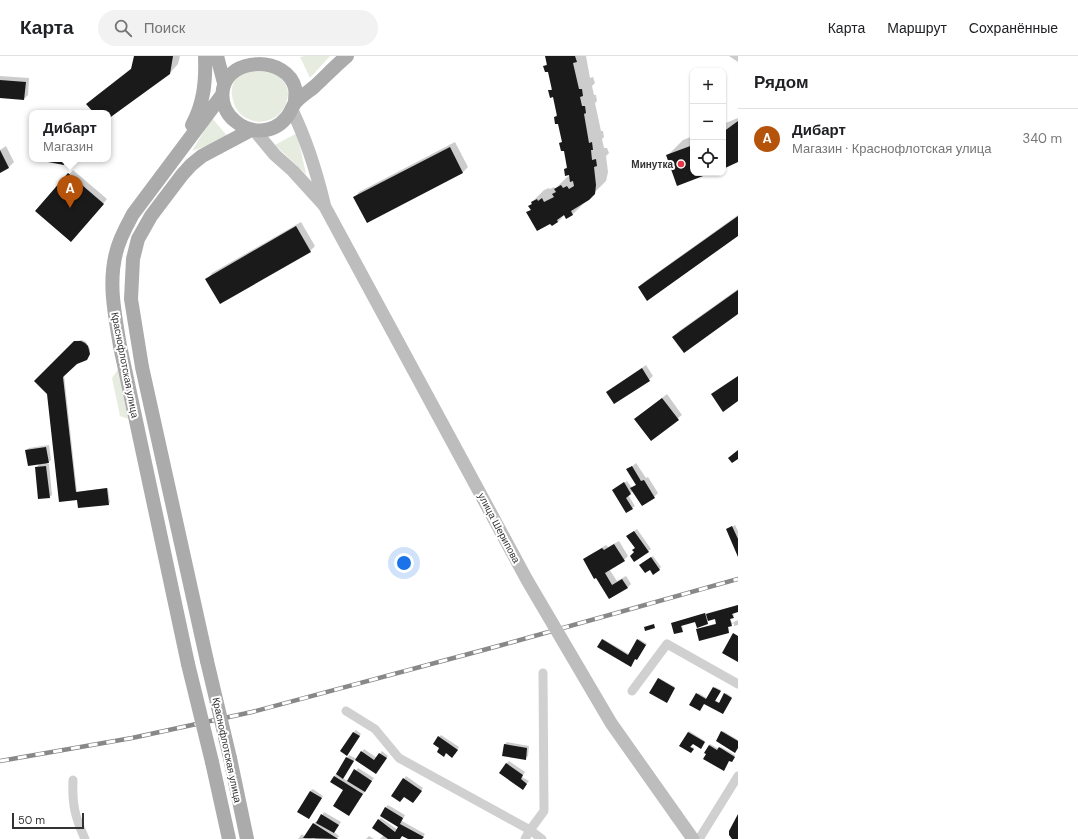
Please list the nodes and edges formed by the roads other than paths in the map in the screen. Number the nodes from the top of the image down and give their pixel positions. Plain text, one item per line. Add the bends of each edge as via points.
1 (205, 56) edge
2 (217, 56) edge
3 (347, 56) edge
4 (264, 57) edge
5 (223, 89) junction
6 (293, 106) junction
7 (253, 130) junction
8 (179, 151) junction
9 (324, 205) junction
10 (543, 673) dead end
11 (738, 684) edge
12 (632, 691) dead end
13 (346, 711) dead end
14 (738, 776) edge
15 (73, 780) dead end
16 (530, 830) junction
17 (85, 839) edge
18 (229, 839) edge
19 (247, 839) edge
20 (525, 839) edge
21 (542, 839) edge
22 (693, 839) edge
23 (699, 839) edge

1 - 8 main road via 203,97 197,116
2 - 5 main road
3 - 6 main road
4 - 5 main road via 248,59 237,64 229,73
4 - 6 main road via 280,64 290,75 295,88
5 - 7 main road via 224,107 230,117 240,125
5 - 8 main road, Краснофлотская улица
6 - 7 main road via 286,119 277,126 267,130
6 - 9 main road via 316,170
7 - 9 main road
7 - 19 main road, Краснофлотская улица, bridge via 202,156 182,175 151,216 138,239 133,259 131,299 139,352
8 - 18 main road, Краснофлотская улица, bridge via 140,204 123,233 116,253 112,281 114,314 188,664
9 - 22 main road, улица Шерипова, bridge via 527,580 611,723
10 - 16 street via 544,811
11 - 12 street via 667,644
13 - 16 street via 375,729 399,758
14 - 23 street
15 - 17 street via 72,799 77,821
16 - 20 street
16 - 21 street

